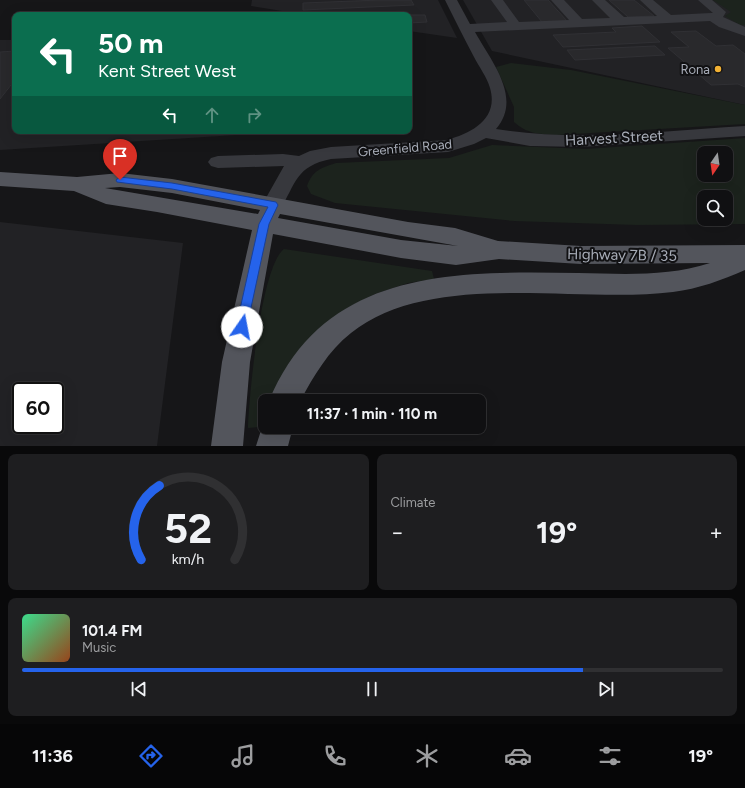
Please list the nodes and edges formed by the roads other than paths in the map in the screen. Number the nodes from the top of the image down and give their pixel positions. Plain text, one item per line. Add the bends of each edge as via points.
1 (450, 0) edge
2 (497, 0) edge
3 (557, 0) edge
4 (598, 0) edge
5 (646, 0) edge
6 (704, 0) edge
7 (714, 17) junction
8 (668, 19) junction
9 (621, 21) junction
10 (579, 23) junction
11 (516, 26) junction
12 (465, 28) junction
13 (745, 32) edge
14 (745, 131) edge
15 (483, 132) junction
16 (218, 162) dead end
17 (301, 162) junction
18 (0, 179) edge
19 (269, 214) junction
20 (745, 254) edge
21 (745, 260) edge
22 (288, 394) edge
23 (275, 434) edge
24 (227, 446) edge
25 (272, 446) edge

1 - 12 street, Greenfield Road
2 - 11 street
3 - 10 street
4 - 9 street
5 - 8 street
6 - 7 street via 720,12
7 - 8 street
7 - 13 street
8 - 9 street
9 - 10 street
10 - 11 street
11 - 12 street
12 - 15 street, Greenfield Road via 498,88 499,108 494,120
14 - 15 street, Harvest Street via 581,141 530,140
15 - 17 street, Greenfield Road via 448,146 332,153 310,157
16 - 17 street
17 - 19 street, Greenfield Road via 293,168
18 - 19 main road, Highway 7B / 35 via 77,184 106,197
19 - 20 main road, Highway 7B / 35 via 401,249 456,256 499,250 581,255
19 - 24 main road via 239,342 228,416
21 - 22 main road via 711,274 665,283 463,285 407,293 375,305 342,324 311,354
23 - 25 main road

